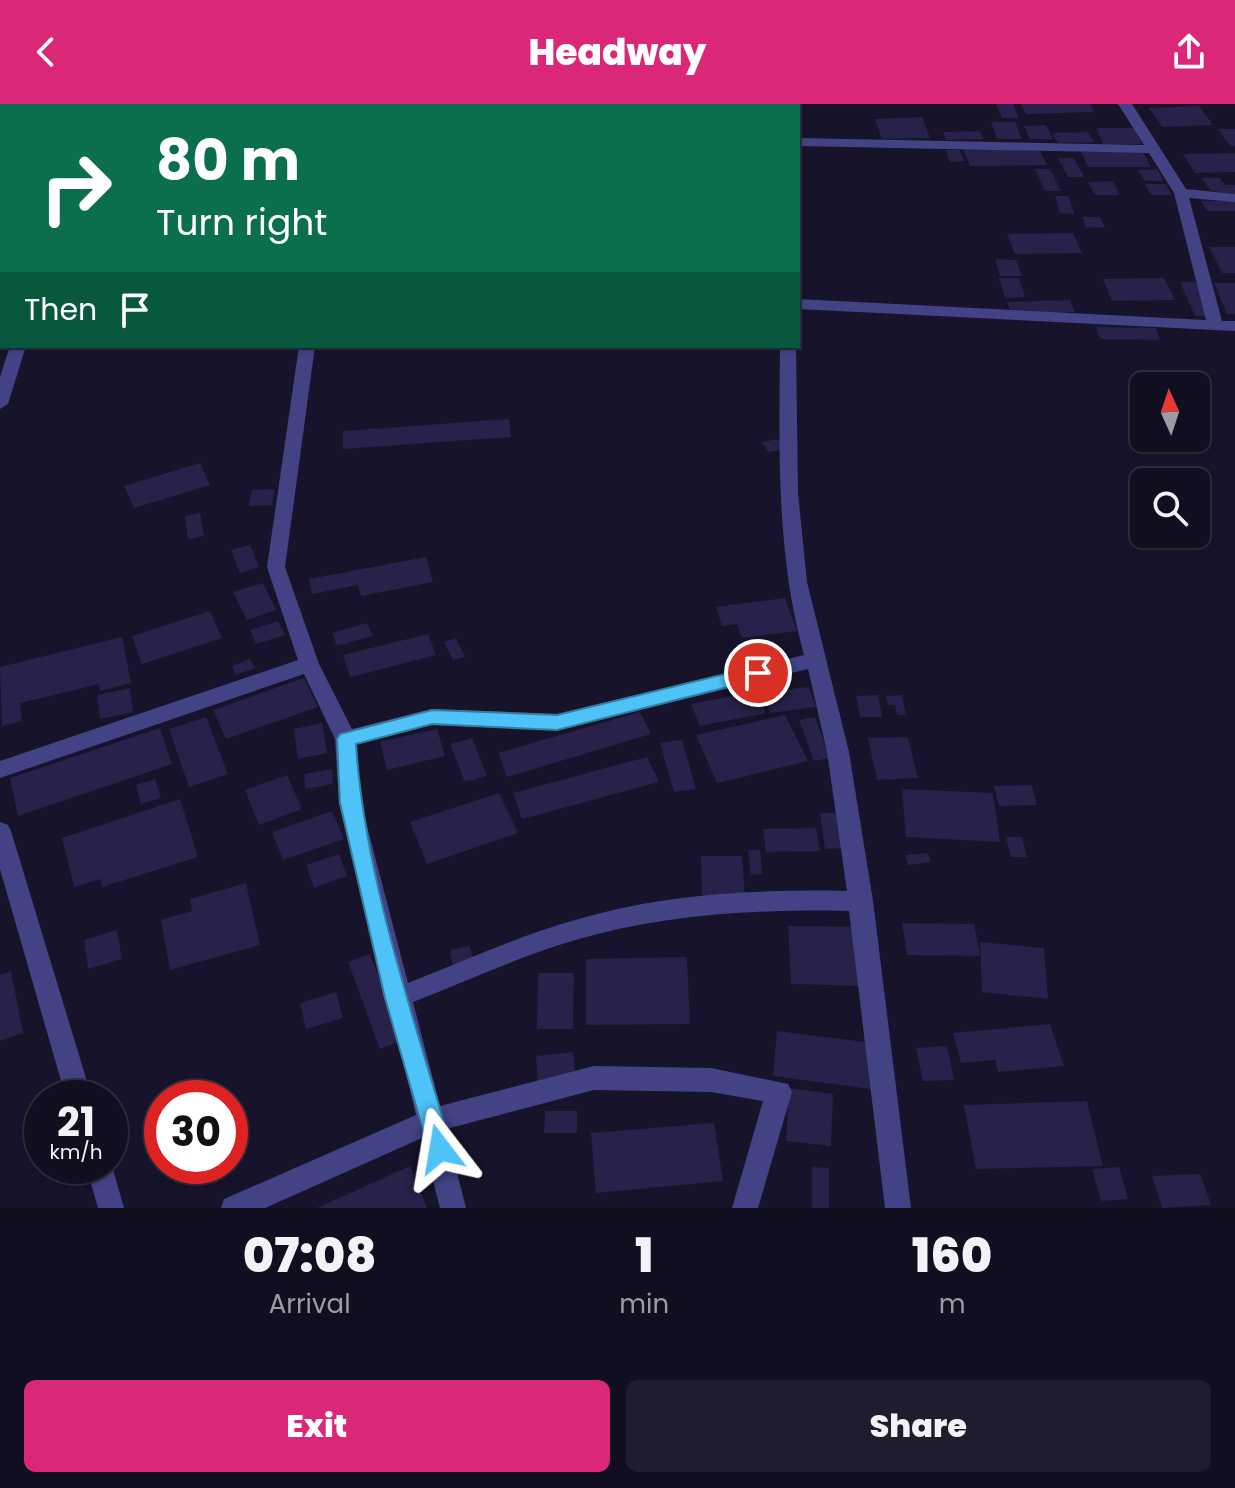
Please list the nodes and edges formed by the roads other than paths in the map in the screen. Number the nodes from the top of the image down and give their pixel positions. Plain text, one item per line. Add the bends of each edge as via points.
1 (1125, 104) edge
2 (800, 142) edge
3 (1151, 149) junction
4 (1181, 193) junction
5 (1235, 198) edge
6 (800, 304) edge
7 (1215, 325) junction
8 (1235, 326) edge
9 (17, 348) edge
10 (307, 348) edge
11 (788, 348) edge
12 (0, 404) edge
13 (813, 660) junction
14 (309, 664) junction
15 (346, 739) junction
16 (0, 770) edge
17 (0, 831) edge
18 (861, 901) junction
19 (396, 998) junction
20 (74, 1080) edge
21 (433, 1120) junction
22 (104, 1184) edge
23 (111, 1208) edge
24 (234, 1208) edge
25 (453, 1208) edge
26 (745, 1208) edge
27 (898, 1208) edge

1 - 3 street
2 - 3 street
3 - 4 street
4 - 5 street
4 - 7 street
6 - 7 street
7 - 8 street
9 - 12 street
10 - 14 street via 276,567
11 - 13 street via 788,493
13 - 15 street via 557,722 432,717
13 - 18 street via 835,731
14 - 15 street
14 - 16 street
15 - 19 street via 350,803
17 - 20 street
18 - 19 street via 763,899 675,908 570,931
18 - 27 street
19 - 21 street
21 - 24 street
21 - 25 street
21 - 26 street via 594,1078 711,1080 779,1092
22 - 23 street

